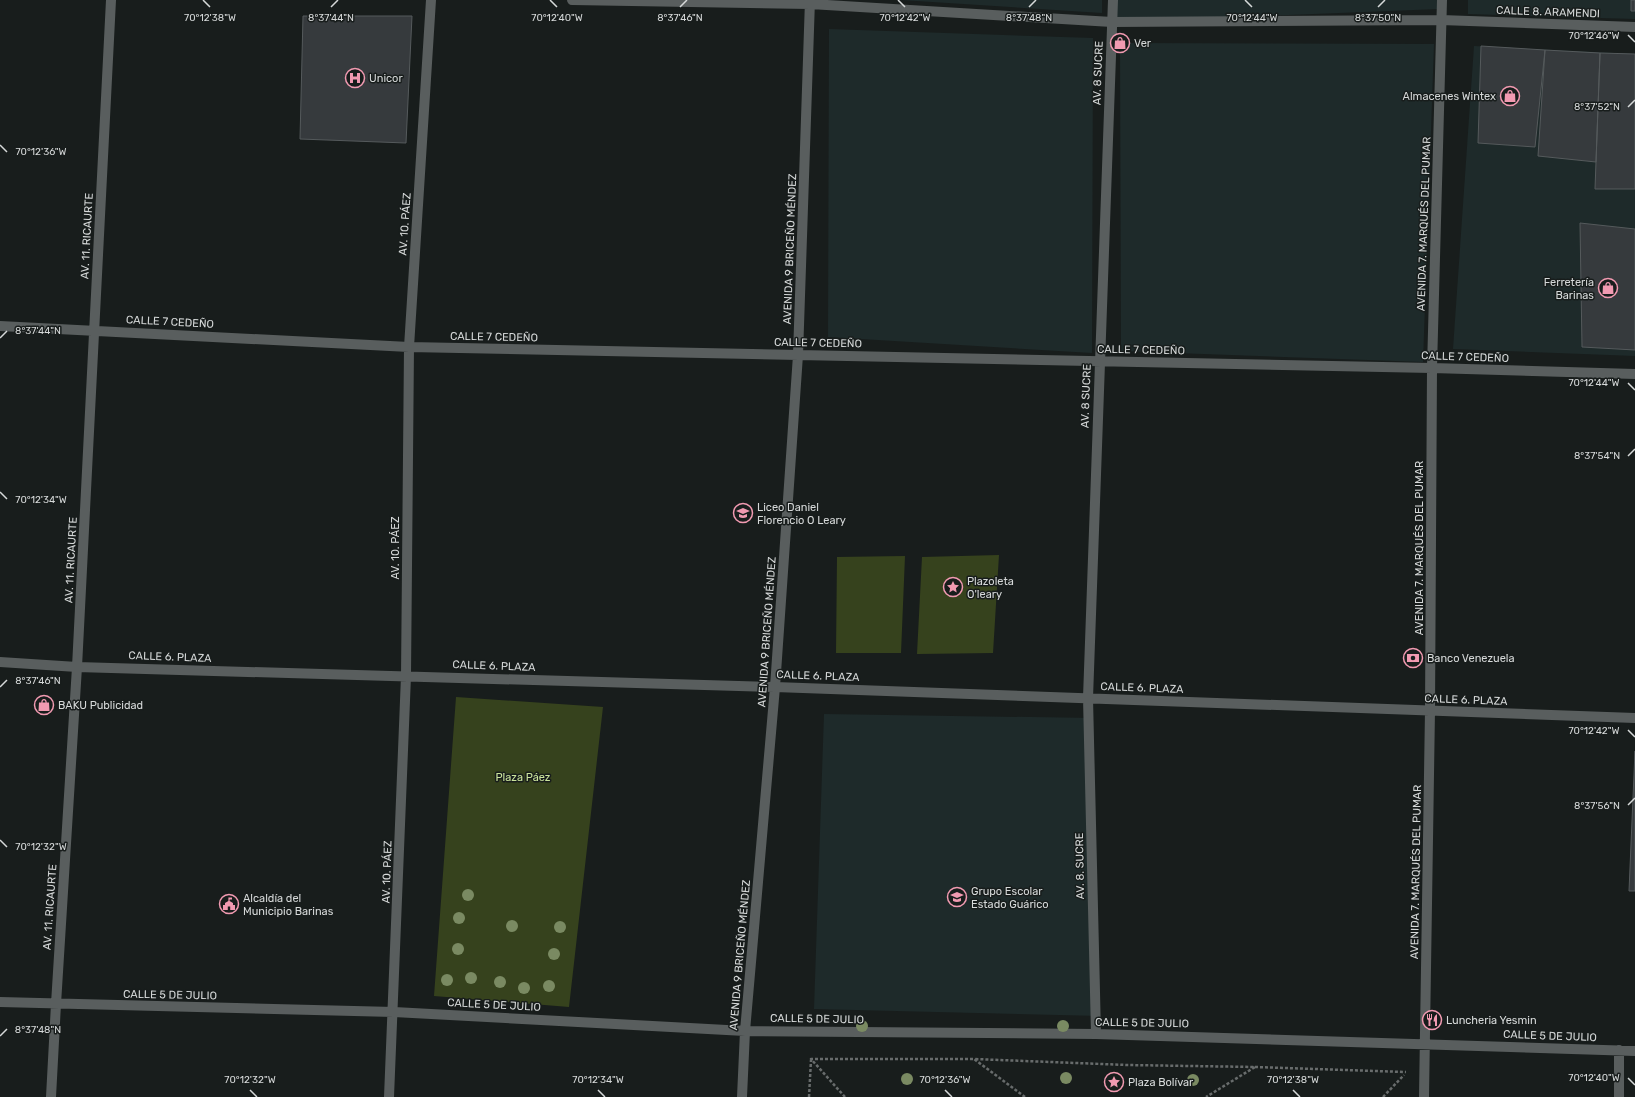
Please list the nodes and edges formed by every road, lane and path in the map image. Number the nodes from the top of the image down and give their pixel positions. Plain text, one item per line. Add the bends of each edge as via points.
1 (111, 0) edge
2 (431, 0) edge
3 (572, 0) edge
4 (1113, 0) edge
5 (1442, 0) edge
6 (810, 2) edge
7 (1441, 20) junction
8 (1112, 22) junction
9 (1635, 27) edge
10 (0, 326) edge
11 (94, 330) junction
12 (409, 347) junction
13 (798, 355) junction
14 (1099, 361) junction
15 (1432, 368) junction
16 (1635, 374) edge
17 (0, 662) edge
18 (77, 667) junction
19 (406, 676) junction
20 (776, 687) junction
21 (1088, 698) junction
22 (1430, 710) junction
23 (1635, 718) edge
24 (0, 1002) edge
25 (56, 1004) junction
26 (394, 1012) junction
27 (745, 1031) junction
28 (1096, 1034) junction
29 (1425, 1043) junction
30 (1619, 1050) junction
31 (1635, 1050) edge
32 (811, 1059) junction
33 (974, 1059) junction
34 (1255, 1067) junction
35 (1408, 1072) junction
36 (1407, 1078) dead end
37 (51, 1097) edge
38 (389, 1097) edge
39 (742, 1097) edge
40 (809, 1097) edge
41 (845, 1097) edge
42 (1025, 1097) edge
43 (1206, 1097) edge
44 (1383, 1097) edge
45 (1424, 1097) edge
46 (1619, 1097) edge

1 - 11 street, AV. 11. RICAURTE
2 - 12 street, AV. 10. PÁEZ
3 - 6 street, CALLE 8. ARAMENDI
4 - 8 street, AV. 8 SUCRE
5 - 7 street, AVENIDA 7. MARQUÉS DEL PUMAR
6 - 8 street, CALLE 8. ARAMENDI
6 - 13 street, AVENIDA 9 BRICEÑO MÉNDEZ
7 - 8 street, CALLE 8. ARAMENDI
7 - 9 street, CALLE 8. ARAMENDI
7 - 15 street, AVENIDA 7. MARQUÉS DEL PUMAR
8 - 14 street, AV. 8 SUCRE
10 - 11 street, CALLE 7 CEDEÑO
11 - 12 street, CALLE 7 CEDEÑO
11 - 18 street, AV. 11. RICAURTE
12 - 13 street, CALLE 7 CEDEÑO
12 - 19 street, AV. 10. PÁEZ
13 - 14 street, CALLE 7 CEDEÑO
13 - 20 street, AVENIDA 9 BRICEÑO MÉNDEZ
14 - 15 street, CALLE 7 CEDEÑO
14 - 21 street, AV. 8 SUCRE
15 - 16 street, CALLE 7 CEDEÑO
15 - 22 street, AVENIDA 7. MARQUÉS DEL PUMAR
17 - 18 street, CALLE 6. PLAZA
18 - 19 street, CALLE 6. PLAZA
18 - 25 street, AV. 11. RICAURTE
19 - 20 street, CALLE 6. PLAZA
19 - 26 street, AV. 10. PÁEZ
20 - 21 street, CALLE 6. PLAZA
20 - 27 street, AVENIDA 9 BRICEÑO MÉNDEZ
21 - 22 street, CALLE 6. PLAZA
21 - 28 street, AV. 8. SUCRE
22 - 23 street, CALLE 6. PLAZA
22 - 29 street, AVENIDA 7. MARQUÉS DEL PUMAR
24 - 25 street, CALLE 5 DE JULIO
25 - 26 street, CALLE 5 DE JULIO
25 - 37 street, AV. 11. RICAURTE
26 - 27 street, CALLE 5 DE JULIO
26 - 38 street, AV. 10. PÁEZ
27 - 28 street, CALLE 5 DE JULIO
27 - 39 street, AVENIDA 9 BRICEÑO MÉNDEZ
28 - 29 street, CALLE 5 DE JULIO
29 - 30 street, CALLE 5 DE JULIO
29 - 45 street, AVENIDA 7. MARQUÉS DEL PUMAR
30 - 31 street, CALLE 5 DE JULIO
30 - 46 street
32 - 33 path
32 - 40 path
32 - 41 path
33 - 34 path
33 - 42 path
34 - 35 path
34 - 43 path
35 - 36 path
35 - 44 path

